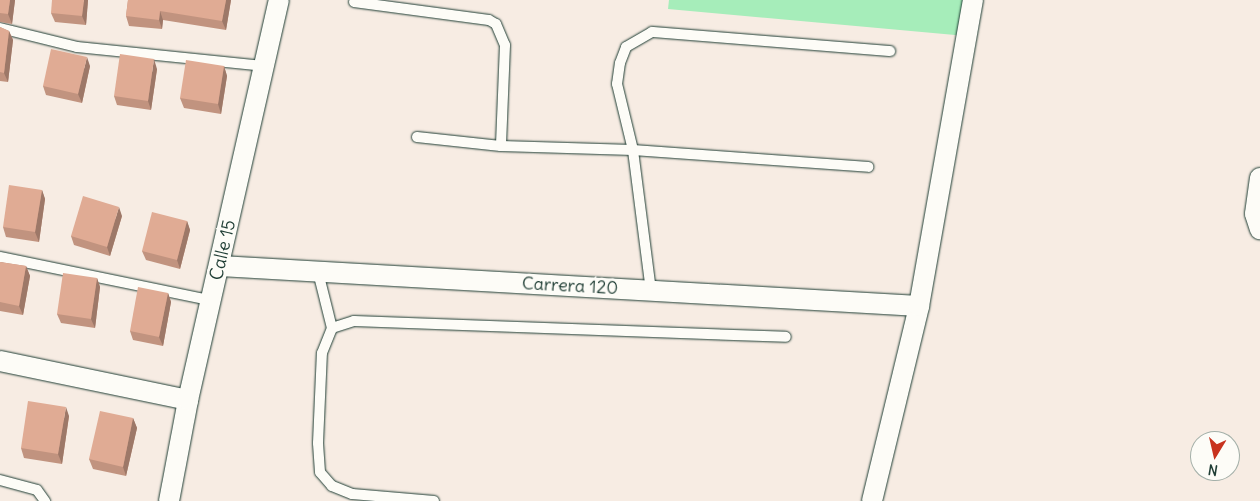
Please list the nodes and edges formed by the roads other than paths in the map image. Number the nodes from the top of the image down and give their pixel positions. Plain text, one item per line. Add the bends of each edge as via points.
1 (279, 0) edge
2 (973, 0) edge
3 (354, 2) dead end
4 (0, 28) edge
5 (890, 51) dead end
6 (263, 66) junction
7 (417, 137) dead end
8 (500, 146) junction
9 (633, 150) junction
10 (868, 167) dead end
11 (1260, 178) edge
12 (1260, 229) edge
13 (0, 257) edge
14 (220, 266) junction
15 (318, 272) junction
16 (651, 291) junction
17 (210, 300) junction
18 (919, 306) junction
19 (332, 328) junction
20 (786, 337) dead end
21 (0, 360) edge
22 (188, 400) junction
23 (0, 480) edge
24 (45, 501) edge
25 (169, 501) edge
26 (434, 501) edge
27 (872, 501) edge

1 - 6 street, Calle 15
2 - 18 street
3 - 8 lane via 489,20 496,24 504,45
4 - 6 lane via 77,47
5 - 9 lane via 652,32 626,47 620,63 617,84
6 - 14 street, Calle 15
7 - 8 lane
8 - 9 lane
9 - 10 lane
9 - 16 lane
11 - 12 street via 1255,214
13 - 17 lane
14 - 15 street, Carrera 120
14 - 17 street, Calle 15
15 - 16 street, Carrera 120
15 - 19 lane
16 - 18 street, Carrera 120
17 - 22 street, Calle 15
18 - 27 street
19 - 20 lane via 354,321
19 - 26 lane via 322,353 320,472 332,486 352,494
21 - 22 street
22 - 25 street, Calle 15
23 - 24 lane via 38,490

